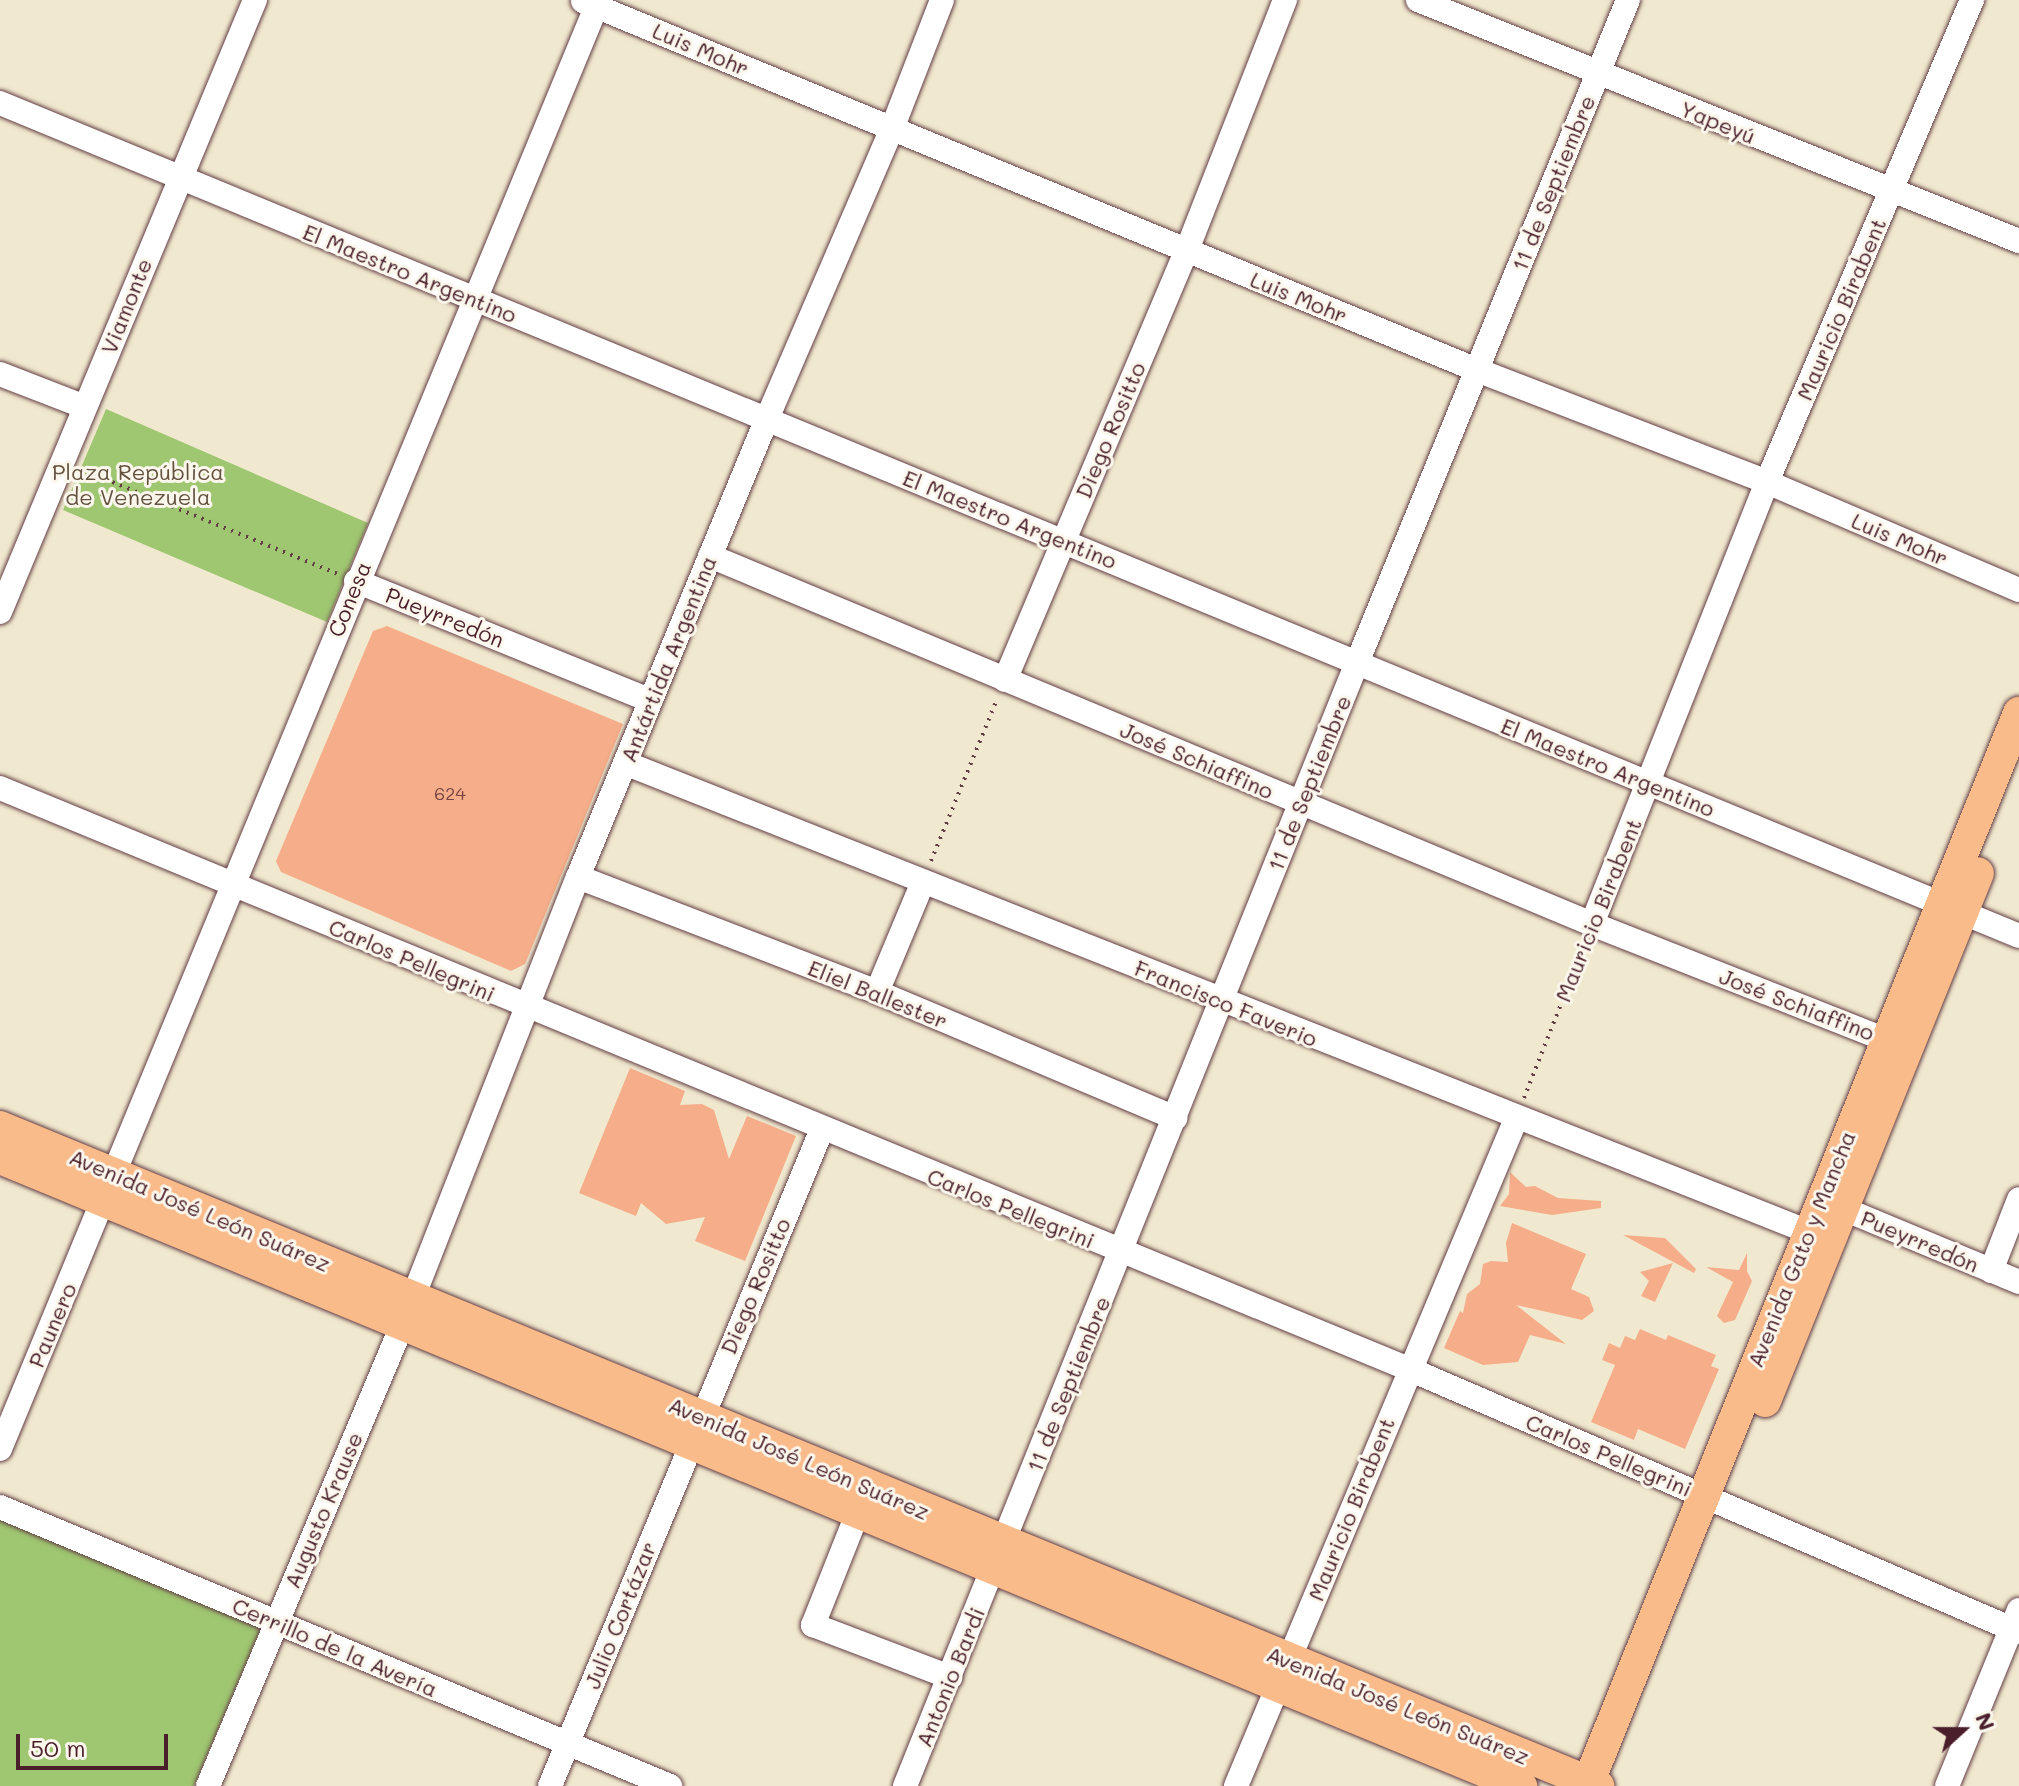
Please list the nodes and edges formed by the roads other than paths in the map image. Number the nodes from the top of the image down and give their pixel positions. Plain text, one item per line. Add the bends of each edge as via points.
1 (255, 0) edge
2 (942, 0) edge
3 (1285, 0) edge
4 (1418, 0) edge
5 (1628, 0) edge
6 (1972, 0) edge
7 (592, 2) edge
8 (1598, 75) junction
9 (0, 103) edge
10 (892, 129) junction
11 (179, 177) junction
12 (1892, 191) junction
13 (2019, 241) edge
14 (1187, 250) junction
15 (473, 298) junction
16 (1477, 370) junction
17 (0, 374) edge
18 (85, 407) junction
19 (766, 421) junction
20 (1767, 482) junction
21 (1063, 539) junction
22 (710, 556) junction
23 (356, 581) junction
24 (2019, 590) edge
25 (0, 612) edge
26 (1357, 663) junction
27 (1005, 680) junction
28 (651, 701) junction
29 (2019, 713) edge
30 (625, 763) junction
31 (2019, 772) edge
32 (1649, 784) junction
33 (0, 788) edge
34 (1301, 803) junction
35 (578, 877) junction
36 (923, 882) junction
37 (232, 884) junction
38 (1952, 907) junction
39 (1592, 924) junction
40 (2019, 936) edge
41 (877, 992) junction
42 (1221, 1001) junction
43 (527, 1008) junction
44 (1897, 1044) junction
45 (1175, 1118) junction
46 (1516, 1119) junction
47 (0, 1127) edge
48 (822, 1129) junction
49 (0, 1158) edge
50 (110, 1188) junction
51 (2019, 1199) edge
52 (1832, 1204) junction
53 (1818, 1236) junction
54 (1121, 1253) junction
55 (1991, 1271) junction
56 (2019, 1282) edge
57 (408, 1311) junction
58 (1409, 1369) junction
59 (695, 1430) junction
60 (0, 1449) edge
61 (1713, 1500) junction
62 (0, 1507) edge
63 (858, 1512) junction
64 (999, 1555) junction
65 (276, 1622) junction
66 (2016, 1623) edge
67 (1282, 1673) junction
68 (950, 1677) junction
69 (567, 1744) junction
70 (1595, 1785) edge
71 (208, 1786) edge
72 (550, 1786) edge
73 (670, 1786) edge
74 (905, 1786) edge
75 (1236, 1786) edge
76 (1521, 1786) edge
77 (1947, 1786) edge

1 - 11 street, Viamonte
2 - 10 street, Antártida Argentina
3 - 14 street, Diego Rositto
4 - 8 street, Yapeyú
5 - 8 street, 11 de Septiembre
6 - 12 street, Mauricio Birabent
7 - 10 street, Luis Mohr
7 - 15 street, Conesa
8 - 12 street, Yapeyú
8 - 16 street, 11 de Septiembre
9 - 11 street, El Maestro Argentino
10 - 14 street, Luis Mohr
10 - 19 street, Antártida Argentina
11 - 15 street, El Maestro Argentino
11 - 18 street, Viamonte
12 - 13 street, Yapeyú
12 - 20 street, Mauricio Birabent
14 - 16 street, Luis Mohr
14 - 21 street, Diego Rositto
15 - 19 street, El Maestro Argentino
15 - 23 street, Conesa
16 - 20 street, Luis Mohr
16 - 26 street, 11 de Septiembre
17 - 18 street
18 - 25 street, Viamonte
19 - 21 street, El Maestro Argentino
19 - 22 street, Antártida Argentina
20 - 24 street, Luis Mohr
20 - 32 street, Mauricio Birabent
21 - 26 street, El Maestro Argentino
21 - 27 street, Diego Rositto
22 - 27 street, José Schiaffino
22 - 28 street, Antártida Argentina
23 - 28 street, Pueyrredón
23 - 37 street, Conesa
26 - 32 street, El Maestro Argentino
26 - 34 street, 11 de Septiembre
27 - 34 street, José Schiaffino
28 - 30 street, Antártida Argentina
29 - 38 main road, Avenida Gato y Mancha
30 - 35 street, Antártida Argentina
30 - 36 street, Francisco Faverio
31 - 38 main road, Avenida Gato y Mancha
32 - 38 street, El Maestro Argentino
32 - 39 street, Mauricio Birabent
33 - 37 street, Carlos Pellegrini
34 - 39 street, José Schiaffino
34 - 42 street, 11 de Septiembre
35 - 41 street, Eliel Ballester
35 - 43 street, Antártida Argentina
36 - 41 street
36 - 42 street, Francisco Faverio
37 - 43 street, Carlos Pellegrini
37 - 50 street, Conesa
38 - 40 street, El Maestro Argentino
38 - 44 main road, Avenida Gato y Mancha
39 - 44 street, José Schiaffino
41 - 45 street, Eliel Ballester
42 - 45 street, 11 de Septiembre
42 - 46 street, Francisco Faverio
43 - 48 street, Carlos Pellegrini
43 - 57 street, Antártida Argentina
44 - 52 main road, Avenida Gato y Mancha
45 - 54 street, 11 de Septiembre
46 - 53 street, Francisco Faverio
46 - 58 street, Mauricio Birabent
47 - 50 main road, Avenida José León Suárez
48 - 54 street, Carlos Pellegrini
48 - 59 street, Diego Rositto
49 - 50 main road, Avenida José León Suárez
50 - 57 main road, Avenida José León Suárez
50 - 60 street, Paunero
51 - 55 street
52 - 53 main road, Avenida Gato y Mancha
52 - 55 street, Pueyrredón
53 - 61 main road, Avenida Gato y Mancha
54 - 58 street, Carlos Pellegrini
54 - 64 street, 11 de Septiembre
55 - 56 street, Pueyrredón
57 - 59 main road, Avenida José León Suárez
57 - 65 street, Augusto Krause
58 - 61 street, Carlos Pellegrini
58 - 67 street, Mauricio Birabent
59 - 63 main road, Avenida José León Suárez
59 - 64 main road, Avenida José León Suárez
59 - 69 street, Julio Cortázar
61 - 66 street, Carlos Pellegrini
61 - 70 main road, Avenida Gato y Mancha
62 - 65 street, Cerrillo de la Avería
63 - 64 main road, Avenida José León Suárez
63 - 68 street via 813,1625
64 - 67 main road, Avenida José León Suárez
64 - 68 street, Antonio Bardi
65 - 69 street, Cerrillo de la Avería
65 - 71 street, Augusto Krause
66 - 77 street
67 - 70 main road, Avenida José León Suárez
67 - 75 street, Mauricio Birabent
67 - 76 main road, Avenida José León Suárez
68 - 74 street, Antonio Bardi
69 - 72 street, Julio Cortázar
69 - 73 street, Cerrillo de la Avería

